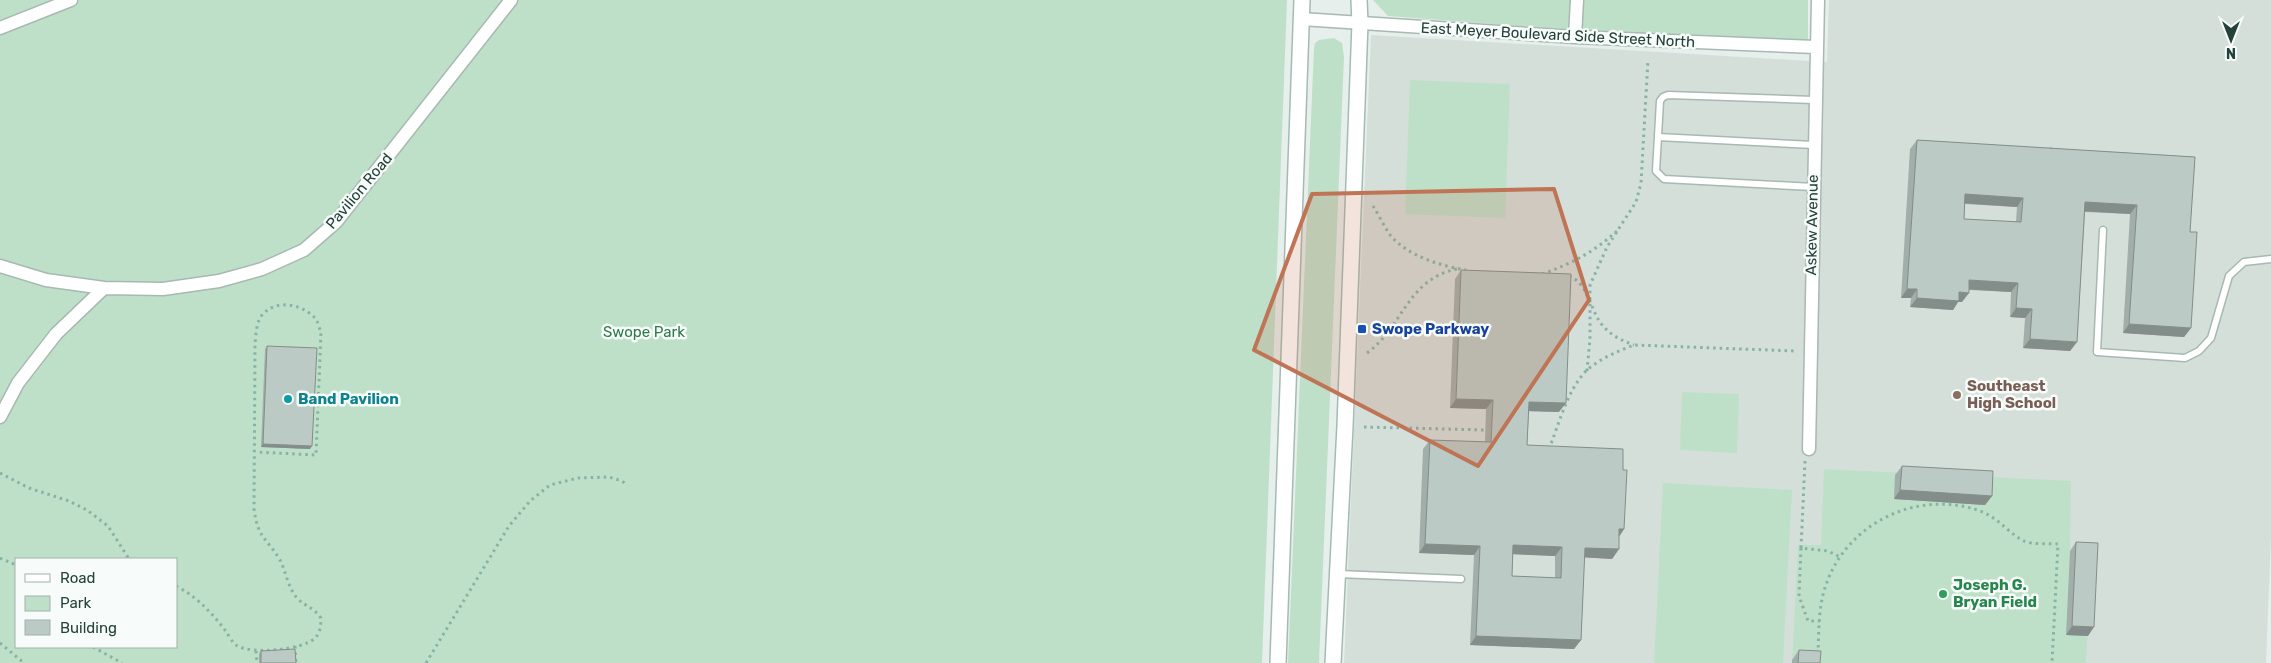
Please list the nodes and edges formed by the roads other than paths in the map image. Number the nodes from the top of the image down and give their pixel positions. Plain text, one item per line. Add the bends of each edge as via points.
1 (71, 0) edge
2 (511, 0) edge
3 (1302, 0) edge
4 (1359, 0) edge
5 (1577, 0) edge
6 (1818, 0) edge
7 (1301, 19) junction
8 (1360, 23) junction
9 (0, 28) edge
10 (1575, 37) junction
11 (1815, 47) junction
12 (1814, 100) junction
13 (1658, 137) junction
14 (1814, 145) junction
15 (1813, 187) junction
16 (2103, 230) dead end
17 (2271, 259) edge
18 (0, 266) edge
19 (104, 288) junction
20 (0, 417) edge
21 (1807, 455) road end
22 (1337, 574) junction
23 (1461, 579) dead end
24 (1278, 663) edge
25 (1333, 663) edge

1 - 9 street
2 - 19 street, Pavilion Road via 336,222 304,250 262,269 219,281 163,289
3 - 7 main road
4 - 8 main road
5 - 10 street
6 - 11 street, Askew Avenue
7 - 8 street, East Meyer Boulevard Side Street North
7 - 24 main road
8 - 10 street, East Meyer Boulevard Side Street North
8 - 22 main road
10 - 11 street, East Meyer Boulevard Side Street North
11 - 12 street, Askew Avenue
12 - 13 lane via 1668,95 1660,101
12 - 14 street, Askew Avenue
13 - 14 lane
13 - 15 lane via 1656,171 1664,178
14 - 15 street, Askew Avenue
15 - 21 street, Askew Avenue
16 - 17 lane via 2097,352 2185,358 2199,351 2212,338 2229,276 2244,262
18 - 19 street, Pavilion Road via 46,280
19 - 20 street via 56,334 18,383
22 - 23 lane
22 - 25 main road

